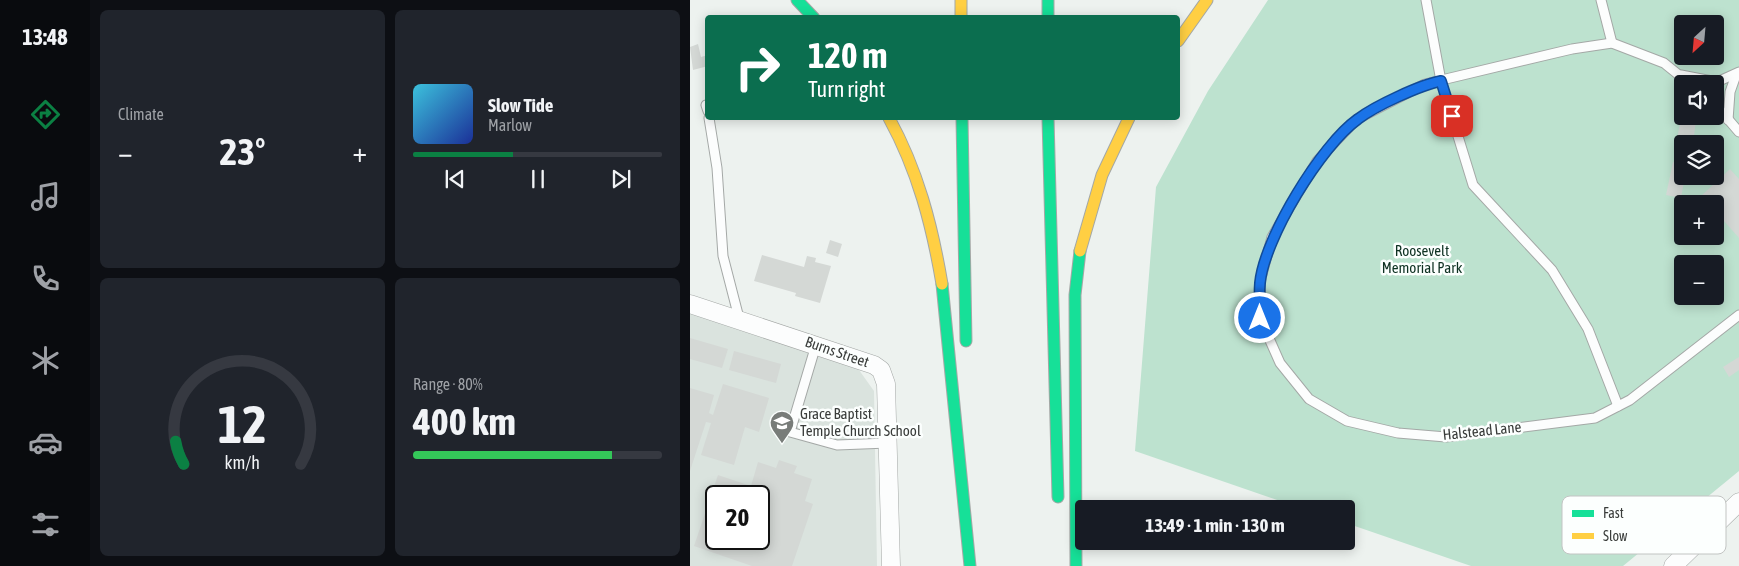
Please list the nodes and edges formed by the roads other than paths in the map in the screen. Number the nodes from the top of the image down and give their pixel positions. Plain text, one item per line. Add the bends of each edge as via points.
1 (797, 0) edge
2 (960, 0) edge
3 (1048, 0) edge
4 (1207, 0) edge
5 (1426, 0) edge
6 (1602, 0) edge
7 (811, 15) edge
8 (961, 15) edge
9 (1048, 15) edge
10 (1180, 38) edge
11 (1612, 43) junction
12 (1678, 74) joint
13 (1738, 74) edge
14 (1441, 81) junction
15 (1724, 115) edge
16 (708, 120) edge
17 (890, 120) edge
18 (962, 120) edge
19 (1048, 120) edge
20 (1128, 120) edge
21 (1728, 120) junction
22 (1739, 132) edge
23 (690, 304) edge
24 (1739, 315) edge
25 (739, 318) junction
26 (816, 345) junction
27 (966, 352) dead end
28 (1618, 406) junction
29 (968, 419) dead end
30 (888, 443) junction
31 (1739, 502) edge
32 (1058, 507) dead end
33 (1726, 515) edge
34 (1685, 554) edge
35 (891, 566) edge
36 (971, 566) edge
37 (1076, 566) edge
38 (1673, 566) edge

1 - 7 highway
2 - 8 highway
3 - 9 highway
4 - 10 highway
5 - 14 lane
6 - 11 lane
11 - 12 lane, Halstead Lane via 1664,63
11 - 14 lane, Halstead Lane via 1572,49
12 - 13 lane via 1717,82
13 - 21 lane via 1730,92
14 - 28 lane via 1473,185 1552,270 1588,329
14 - 28 lane, Halstead Lane via 1425,84 1357,119 1317,161 1272,237 1260,282 1260,318 1280,363 1309,399 1347,422 1398,433 1456,436 1595,418
15 - 21 lane
16 - 25 lane via 717,168 723,256
17 - 36 highway via 918,186 931,228 945,296
18 - 27 highway
19 - 32 highway
20 - 37 highway via 1102,175 1080,248 1075,295
21 - 22 lane
23 - 25 street, Burns Street
24 - 28 lane, Halstead Lane
25 - 26 street, Burns Street
26 - 30 street, Burns Street via 881,370 886,384
26 - 30 lane via 790,432 837,445
29 - 36 highway
30 - 35 street, Burns Street
31 - 33 street
34 - 38 street

